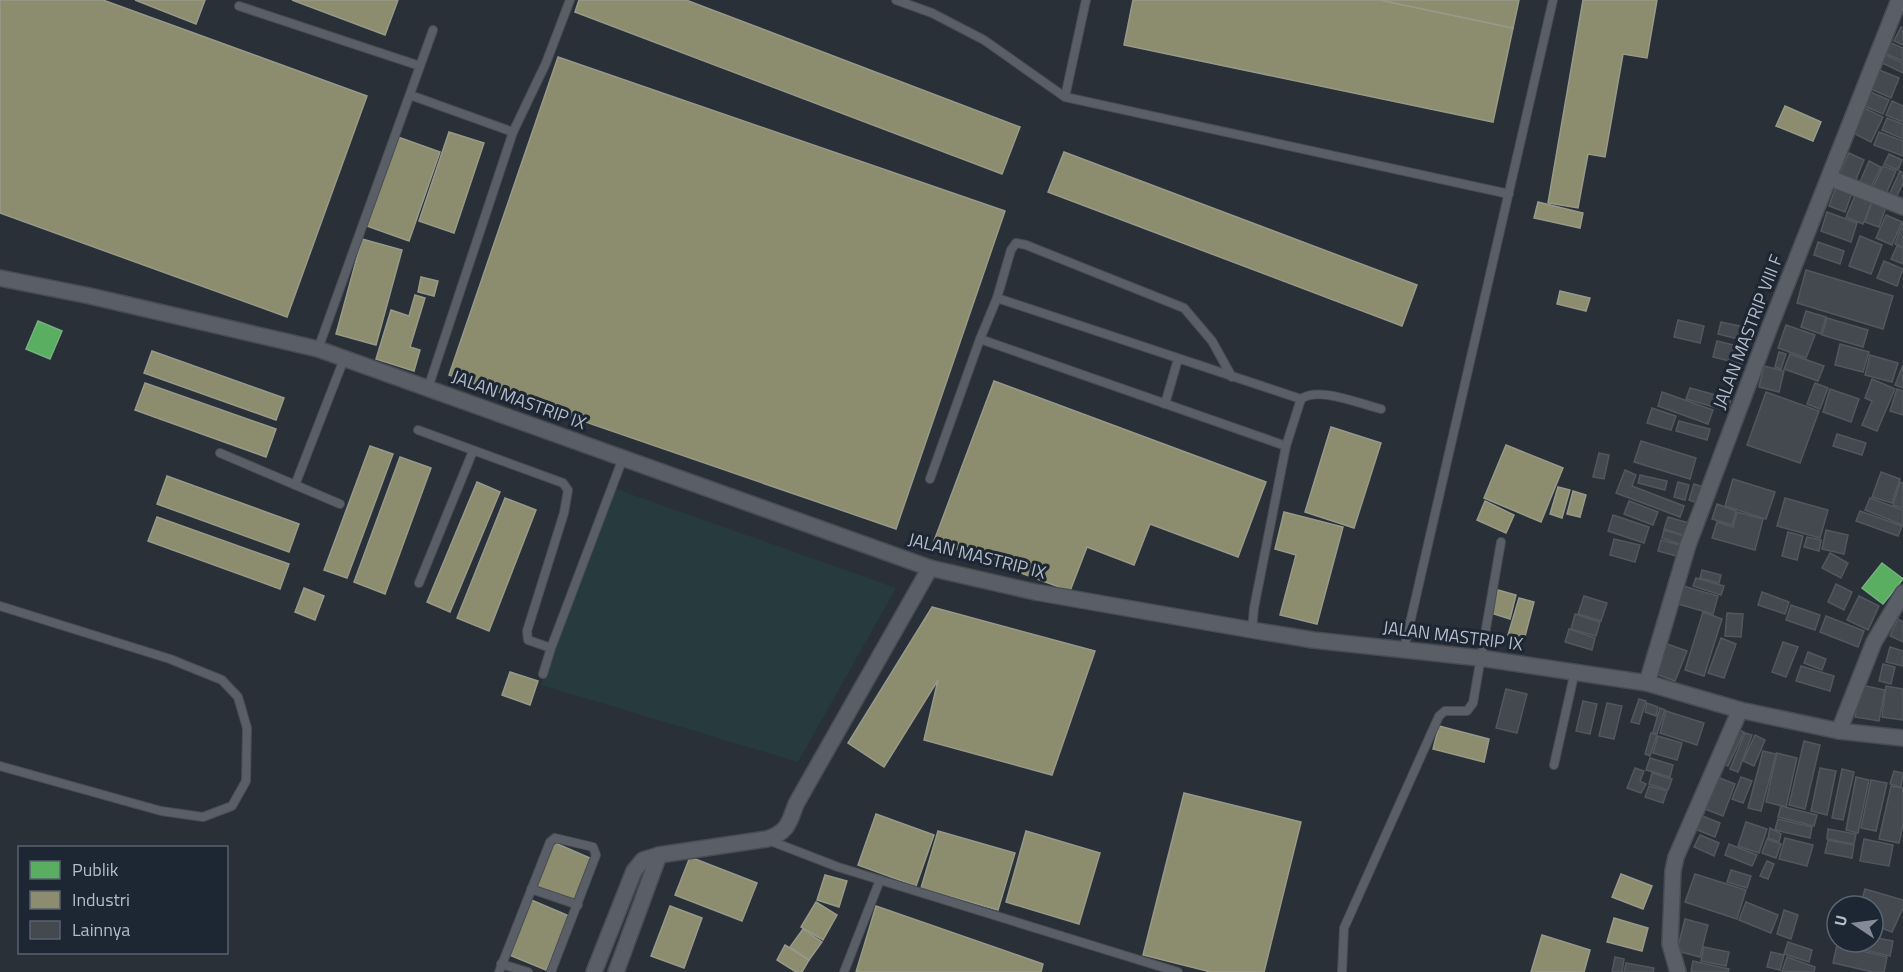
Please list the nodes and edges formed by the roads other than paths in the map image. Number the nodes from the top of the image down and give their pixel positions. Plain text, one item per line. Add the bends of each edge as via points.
1 (570, 0) edge
2 (896, 0) edge
3 (1086, 0) edge
4 (1553, 0) edge
5 (1899, 0) edge
6 (239, 6) dead end
7 (433, 30) dead end
8 (420, 66) junction
9 (410, 95) junction
10 (1065, 97) junction
11 (513, 132) junction
12 (1830, 178) junction
13 (1509, 194) junction
14 (1903, 207) edge
15 (0, 278) edge
16 (997, 298) junction
17 (980, 339) junction
18 (318, 349) junction
19 (344, 359) junction
20 (1178, 359) junction
21 (1232, 377) junction
22 (428, 388) junction
23 (1301, 399) junction
24 (1165, 404) junction
25 (1380, 409) dead end
26 (418, 430) dead end
27 (1286, 446) junction
28 (473, 451) junction
29 (220, 453) dead end
30 (623, 458) junction
31 (930, 479) dead end
32 (295, 485) junction
33 (340, 504) dead end
34 (1501, 542) dead end
35 (930, 568) junction
36 (419, 583) dead end
37 (1903, 593) edge
38 (0, 606) edge
39 (1252, 630) junction
40 (551, 648) junction
41 (1404, 649) junction
42 (1480, 658) junction
43 (1575, 671) junction
44 (543, 674) dead end
45 (1647, 683) junction
46 (1740, 710) junction
47 (1839, 731) junction
48 (1903, 738) edge
49 (1554, 765) dead end
50 (0, 766) edge
51 (767, 839) junction
52 (659, 855) junction
53 (880, 880) junction
54 (531, 889) junction
55 (578, 905) junction
56 (500, 968) edge
57 (528, 972) edge
58 (551, 972) edge
59 (594, 972) edge
60 (616, 972) edge
61 (844, 972) edge
62 (1178, 972) edge
63 (1342, 972) edge
64 (1678, 972) edge

1 - 11 lane
2 - 10 lane via 984,40
3 - 10 lane
4 - 13 lane
5 - 12 street, JALAN MASTRIP VIII F
6 - 8 lane
7 - 8 lane
8 - 9 lane
9 - 11 lane
9 - 18 lane
10 - 13 lane
11 - 22 lane
12 - 14 street
12 - 45 street, JALAN MASTRIP VIII F via 1688,545
13 - 41 lane
15 - 18 street, JALAN MASTRIP IX
16 - 17 lane
16 - 20 lane
16 - 21 lane via 1011,250 1016,243 1026,245 1184,308 1212,341
17 - 24 lane
17 - 31 lane
18 - 19 street, JALAN MASTRIP IX
19 - 22 street, JALAN MASTRIP IX
19 - 32 lane
20 - 21 lane
20 - 24 lane
21 - 23 lane
22 - 30 street, JALAN MASTRIP IX
23 - 25 lane via 1307,394 1323,394
23 - 27 lane
24 - 27 lane
26 - 28 lane
27 - 39 lane
28 - 36 lane
28 - 40 lane via 563,483 568,490 527,631 528,640
29 - 32 lane
30 - 35 street, JALAN MASTRIP IX
30 - 40 lane
32 - 33 lane
34 - 42 lane
35 - 39 street, JALAN MASTRIP IX via 1035,592
35 - 51 street via 796,804 787,827
37 - 47 street via 1874,642
38 - 50 lane via 170,659 222,680 238,697 247,728 246,781 232,806 203,817 161,811
39 - 41 street, JALAN MASTRIP IX
40 - 44 lane
41 - 42 street, JALAN MASTRIP IX
42 - 43 street, JALAN MASTRIP IX
42 - 63 lane via 1473,703 1467,711 1445,711 1439,716 1351,910 1344,928
43 - 45 street, JALAN MASTRIP IX
43 - 49 lane
45 - 46 street, JALAN MASTRIP IX
46 - 47 street, JALAN MASTRIP IX
46 - 64 street via 1676,857 1670,944
47 - 48 street, JALAN MASTRIP IX
51 - 52 street
51 - 53 lane
52 - 59 street via 643,860 634,871
52 - 60 street
53 - 61 lane
53 - 62 lane
54 - 55 lane
54 - 55 lane via 552,839 593,847 596,855
54 - 56 lane
55 - 58 lane
56 - 57 lane

